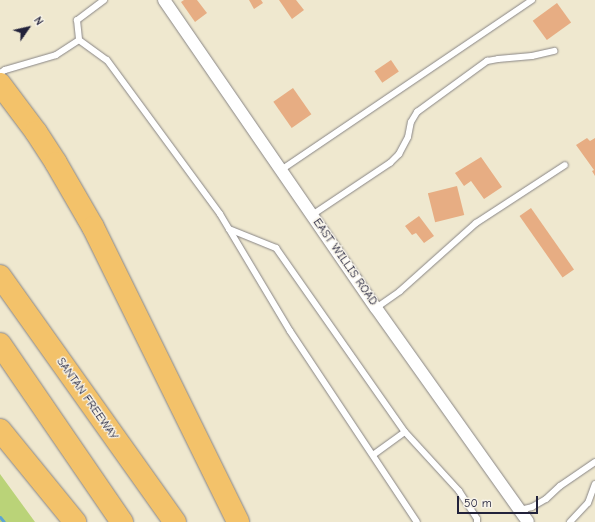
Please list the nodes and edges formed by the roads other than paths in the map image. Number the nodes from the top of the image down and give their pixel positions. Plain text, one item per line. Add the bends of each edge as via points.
1 (104, 0) edge
2 (164, 0) edge
3 (532, 0) edge
4 (79, 40) junction
5 (554, 51) dead end
6 (0, 73) edge
7 (0, 84) edge
8 (565, 165) dead end
9 (281, 170) junction
10 (312, 215) junction
11 (229, 229) junction
12 (0, 276) edge
13 (376, 308) junction
14 (0, 344) edge
15 (0, 430) edge
16 (405, 432) junction
17 (373, 455) junction
18 (595, 462) edge
19 (595, 484) edge
20 (520, 510) junction
21 (75, 522) edge
22 (122, 522) edge
23 (175, 522) edge
24 (238, 522) edge
25 (417, 522) edge
26 (477, 522) edge
27 (528, 522) edge
28 (570, 522) edge

1 - 4 lane via 77,20
2 - 9 street, EAST WILLIS ROAD
3 - 9 lane
4 - 6 lane via 56,55
4 - 11 lane via 107,60
5 - 10 lane via 487,61 417,112 399,154 390,163
7 - 24 highway via 48,150 93,227
8 - 13 lane via 476,223 400,292
9 - 10 street, EAST WILLIS ROAD
10 - 13 street, EAST WILLIS ROAD
11 - 16 lane via 276,248
11 - 17 lane via 290,331
12 - 23 highway, SANTAN FREEWAY
13 - 20 street, EAST WILLIS ROAD
14 - 22 highway
15 - 21 highway
16 - 17 lane
16 - 26 lane via 459,491
17 - 25 lane
18 - 20 lane via 546,499
19 - 28 lane via 588,503
20 - 27 street, EAST WILLIS ROAD

